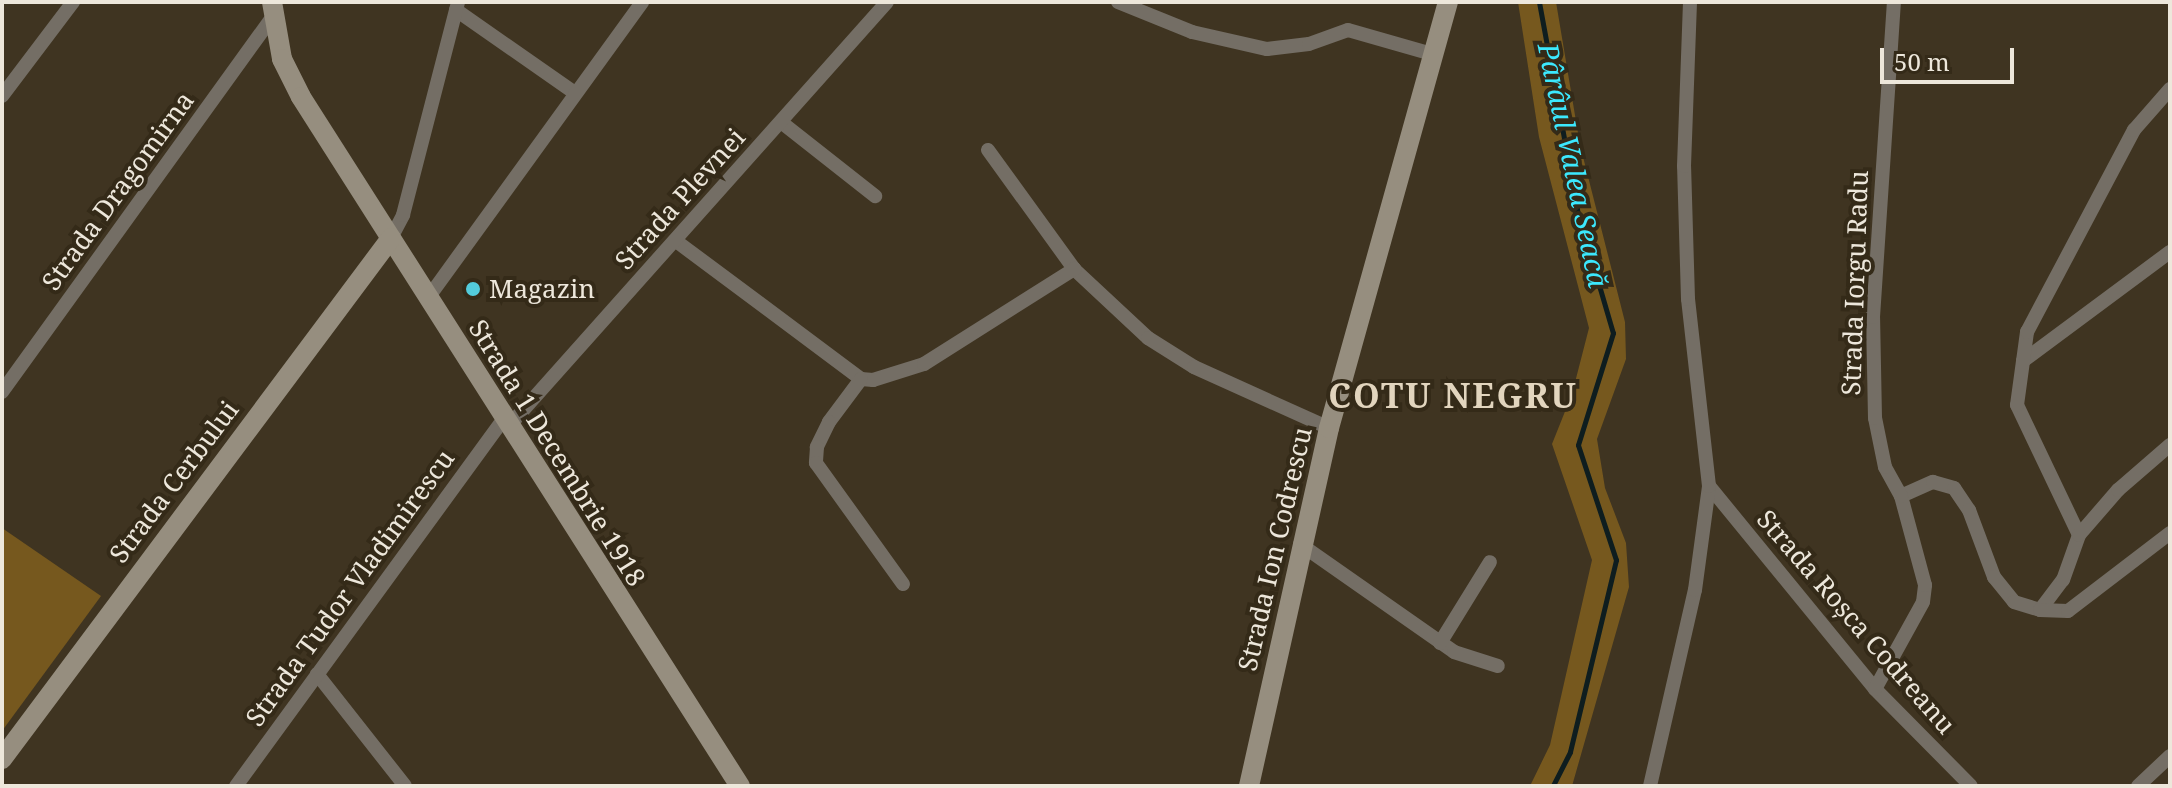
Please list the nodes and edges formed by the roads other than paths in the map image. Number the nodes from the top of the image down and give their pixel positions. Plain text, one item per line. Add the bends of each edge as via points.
1 (73, 2) edge
2 (256, 2) edge
3 (642, 2) edge
4 (887, 2) edge
5 (1118, 2) edge
6 (1448, 2) edge
7 (1690, 2) edge
8 (1894, 2) edge
9 (457, 6) edge
10 (272, 10) edge
11 (1436, 55) junction
12 (2170, 89) edge
13 (575, 93) junction
14 (2, 96) edge
15 (781, 122) junction
16 (988, 150) dead end
17 (875, 196) dead end
18 (391, 238) junction
19 (676, 241) junction
20 (2170, 252) edge
21 (1074, 269) junction
22 (428, 298) junction
23 (2023, 361) junction
24 (861, 379) junction
25 (2, 392) edge
26 (506, 423) junction
27 (1329, 428) junction
28 (2170, 445) edge
29 (1709, 486) junction
30 (1901, 496) junction
31 (2170, 533) edge
32 (2079, 535) junction
33 (1300, 544) junction
34 (1490, 562) dead end
35 (903, 584) dead end
36 (2040, 610) junction
37 (1440, 643) junction
38 (1498, 666) dead end
39 (317, 674) junction
40 (1875, 689) junction
41 (2170, 756) edge
42 (2, 759) edge
43 (236, 786) edge
44 (405, 786) edge
45 (740, 786) edge
46 (1249, 786) edge
47 (1650, 786) edge
48 (1971, 786) edge
49 (2138, 786) edge

1 - 14 street
2 - 10 main road
3 - 13 street
4 - 15 street, Strada Plevnei
5 - 11 street via 1192,32 1245,45 1287,48 1348,30
6 - 11 main road, Strada Ion Codrescu
7 - 29 street via 1684,166 1688,299
8 - 30 street, Strada Iorgu Radu via 1873,317 1875,418 1885,467
9 - 13 street
9 - 18 street via 403,215
10 - 18 main road, Strada 1 Decembrie 1918 via 282,59 301,97
10 - 25 street, Strada Dragomirna
11 - 27 main road, Strada Ion Codrescu
12 - 23 street via 2134,130 2099,191 2027,332
13 - 22 street
15 - 17 street
15 - 19 street, Strada Plevnei
16 - 21 street
18 - 22 main road, Strada 1 Decembrie 1918
18 - 42 main road, Strada Cerbului
19 - 24 street
19 - 26 street, Strada Plevnei
20 - 23 street
21 - 24 street via 924,364 893,376
21 - 27 street via 1167,353
22 - 26 main road, Strada 1 Decembrie 1918
23 - 32 street via 2017,405
24 - 35 street via 829,422 816,463
26 - 39 street, Strada Tudor Vladimirescu
26 - 45 main road, Strada 1 Decembrie 1918
27 - 33 main road, Strada Ion Codrescu
28 - 32 street via 2118,490
29 - 40 street, Strada Roșca Codreanu
29 - 47 street via 1695,590
30 - 36 street via 1933,482 1954,488 2003,591 2014,602
30 - 40 street, Strada Iorgu Radu via 1925,585 1923,602
31 - 36 street via 2068,611
32 - 36 street via 2063,580
33 - 37 street
33 - 46 main road, Strada Ion Codrescu
34 - 37 street
37 - 38 street
39 - 43 street, Strada Tudor Vladimirescu
39 - 44 street
40 - 48 street, Strada Roșca Codreanu
41 - 49 street

